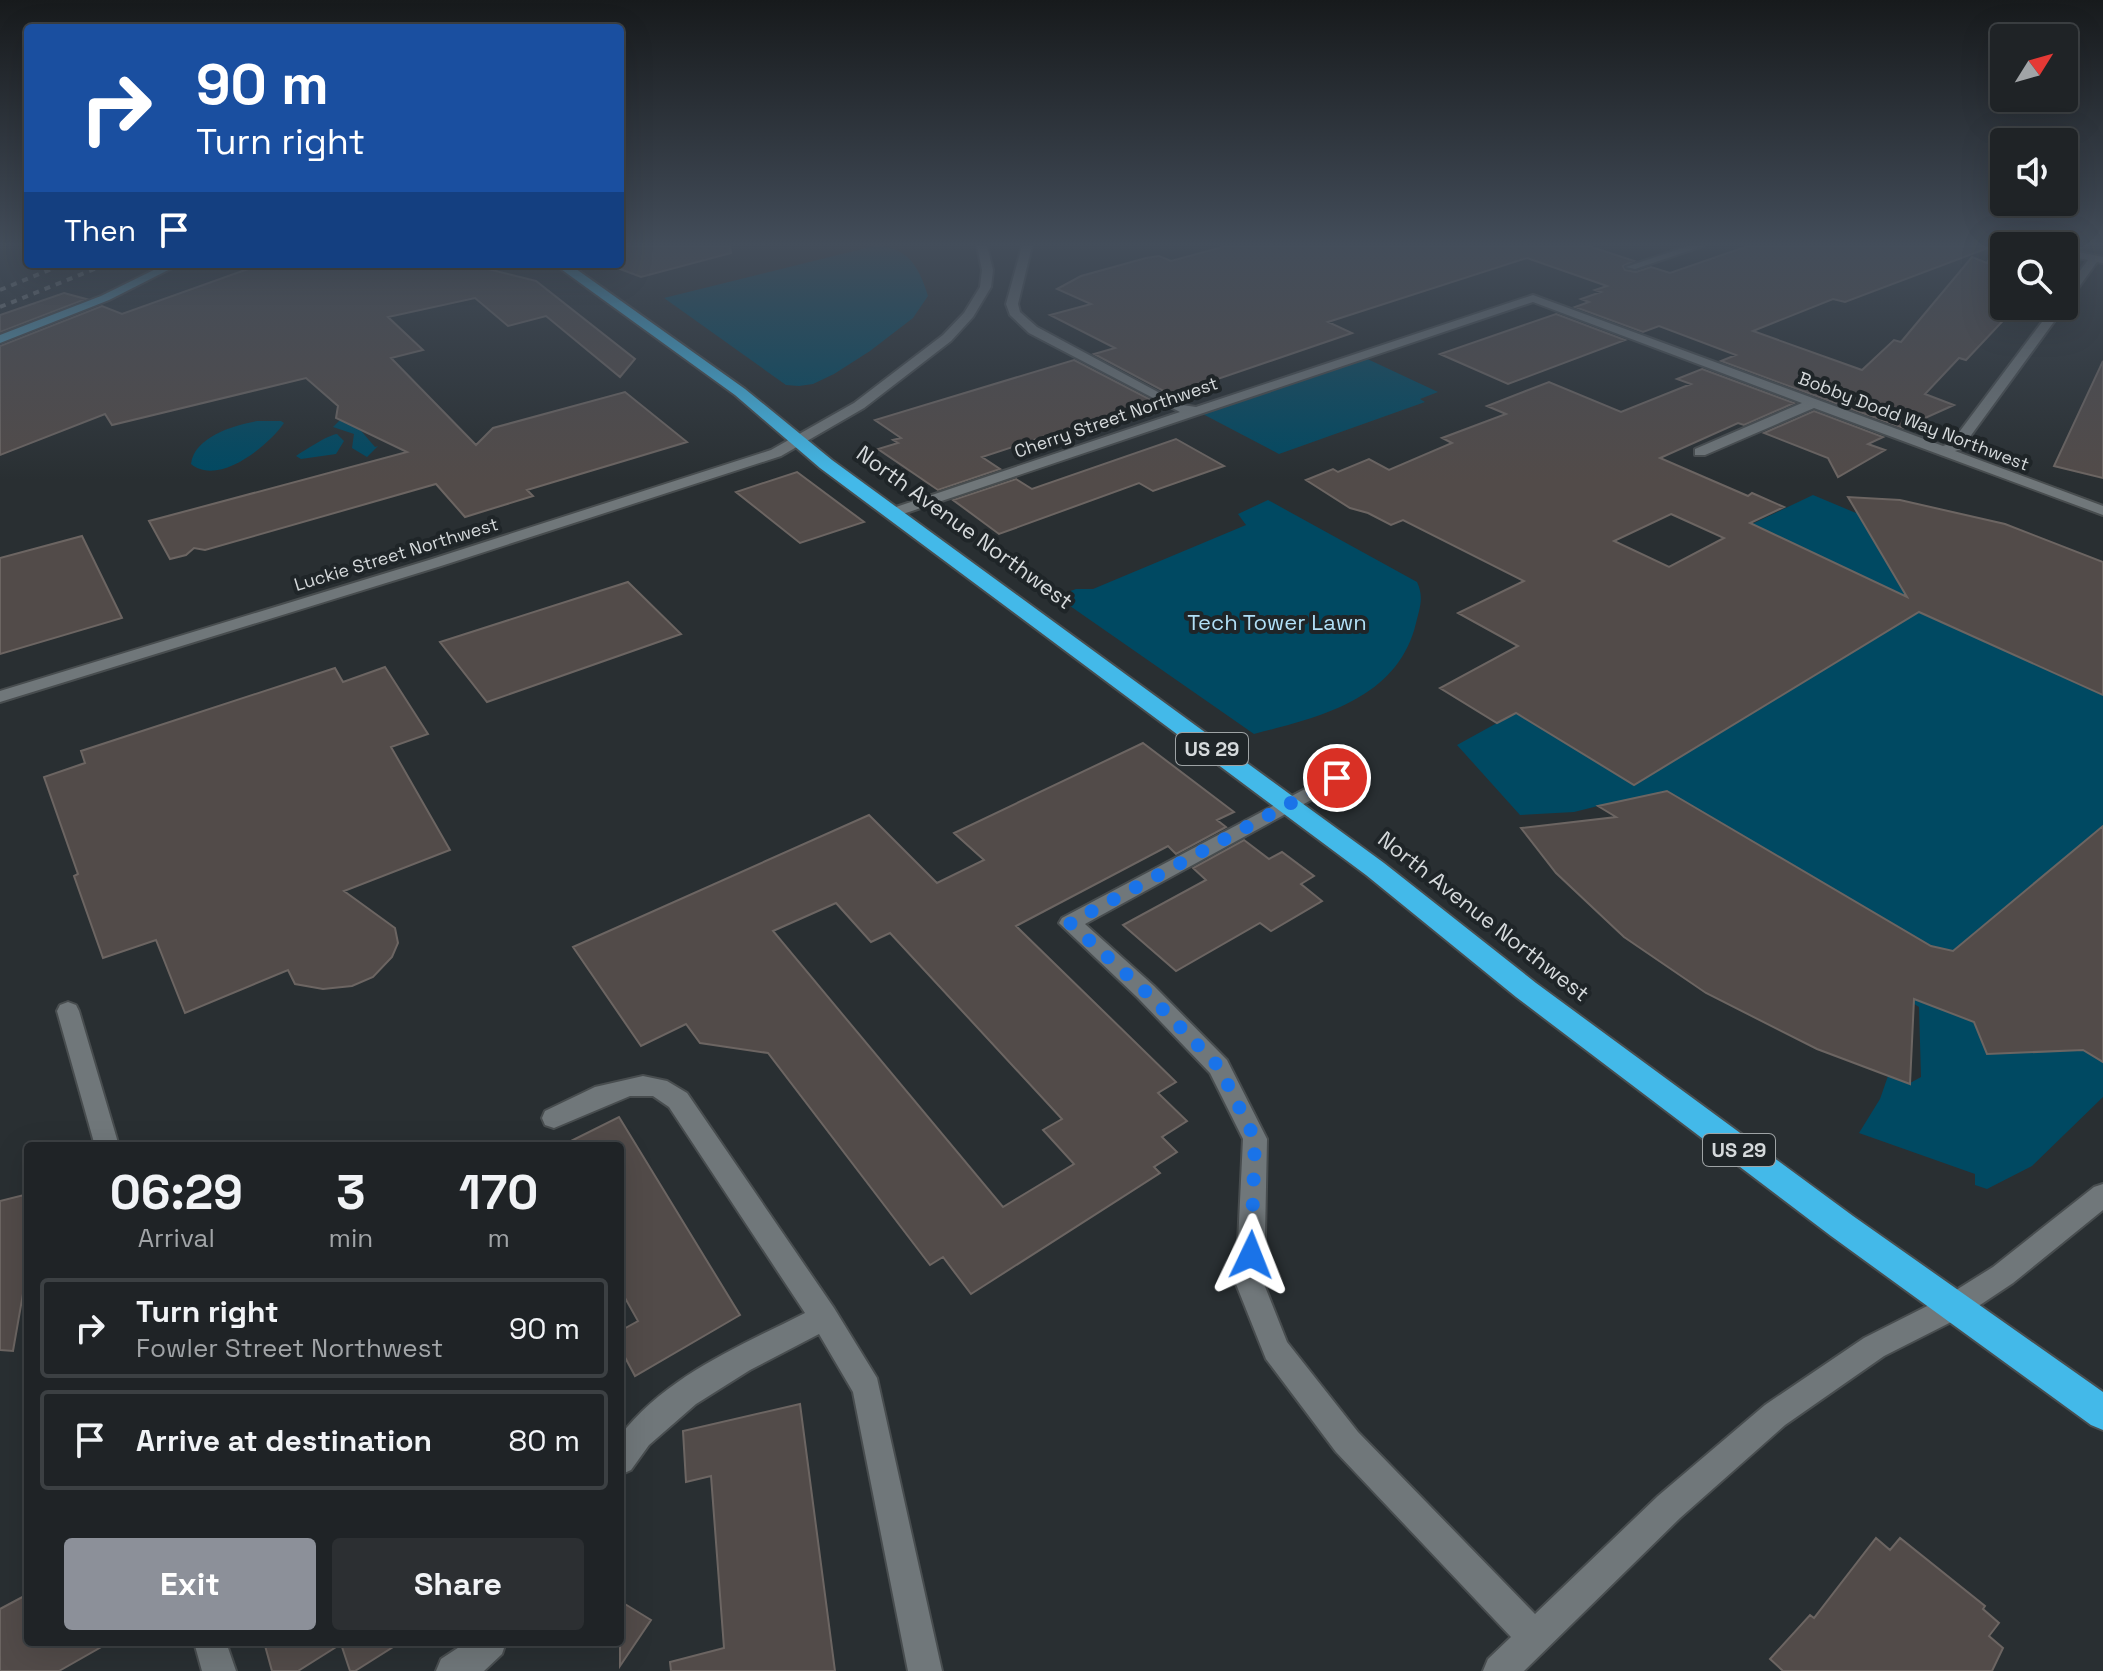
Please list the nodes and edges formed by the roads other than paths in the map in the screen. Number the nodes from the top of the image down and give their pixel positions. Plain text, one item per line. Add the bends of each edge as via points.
1 (38, 324) edge
2 (644, 324) edge
3 (961, 324) edge
4 (1025, 324) edge
5 (1456, 324) edge
6 (1605, 324) edge
7 (2047, 324) edge
8 (0, 339) edge
9 (1814, 403) junction
10 (1197, 411) junction
11 (802, 441) junction
12 (1943, 451) junction
13 (1700, 452) dead end
14 (2103, 511) edge
15 (892, 513) junction
16 (0, 697) edge
17 (1337, 778) dead end
18 (1288, 805) junction
19 (68, 1011) dead end
20 (554, 1118) dead end
21 (106, 1142) edge
22 (2093, 1203) edge
23 (1955, 1306) junction
24 (824, 1317) junction
25 (2103, 1413) edge
26 (624, 1454) edge
27 (1534, 1637) junction
28 (211, 1646) edge
29 (486, 1646) edge
30 (219, 1671) edge
31 (453, 1671) edge
32 (925, 1671) edge
33 (1500, 1671) edge

1 - 8 main road
2 - 11 highway, North Avenue Northwest / US 29
3 - 11 street, Luckie Street Northwest via 880,391
4 - 10 street via 1178,408
5 - 10 street, Cherry Street Northwest
6 - 9 street, Bobby Dodd Way Northwest
7 - 12 street via 1956,446
9 - 12 street, Bobby Dodd Way Northwest
9 - 13 street
10 - 15 street, Cherry Street Northwest
11 - 15 highway, North Avenue Northwest / US 29
11 - 16 street, Luckie Street Northwest via 517,537
12 - 14 street, Bobby Dodd Way Northwest
15 - 18 highway, North Avenue Northwest / US 29
17 - 18 street
18 - 23 highway, North Avenue Northwest / US 29 via 1526,990
18 - 27 street via 1070,923 1219,1067 1255,1139 1250,1284 1276,1350 1347,1442
19 - 21 street
20 - 24 street via 635,1086 657,1087 678,1100
22 - 23 street
23 - 25 highway, North Avenue Northwest / US 29
23 - 27 street via 1874,1347 1775,1415 1669,1507
24 - 26 street via 689,1390 635,1437
24 - 32 street via 867,1388
27 - 33 street
28 - 30 street
29 - 31 street

